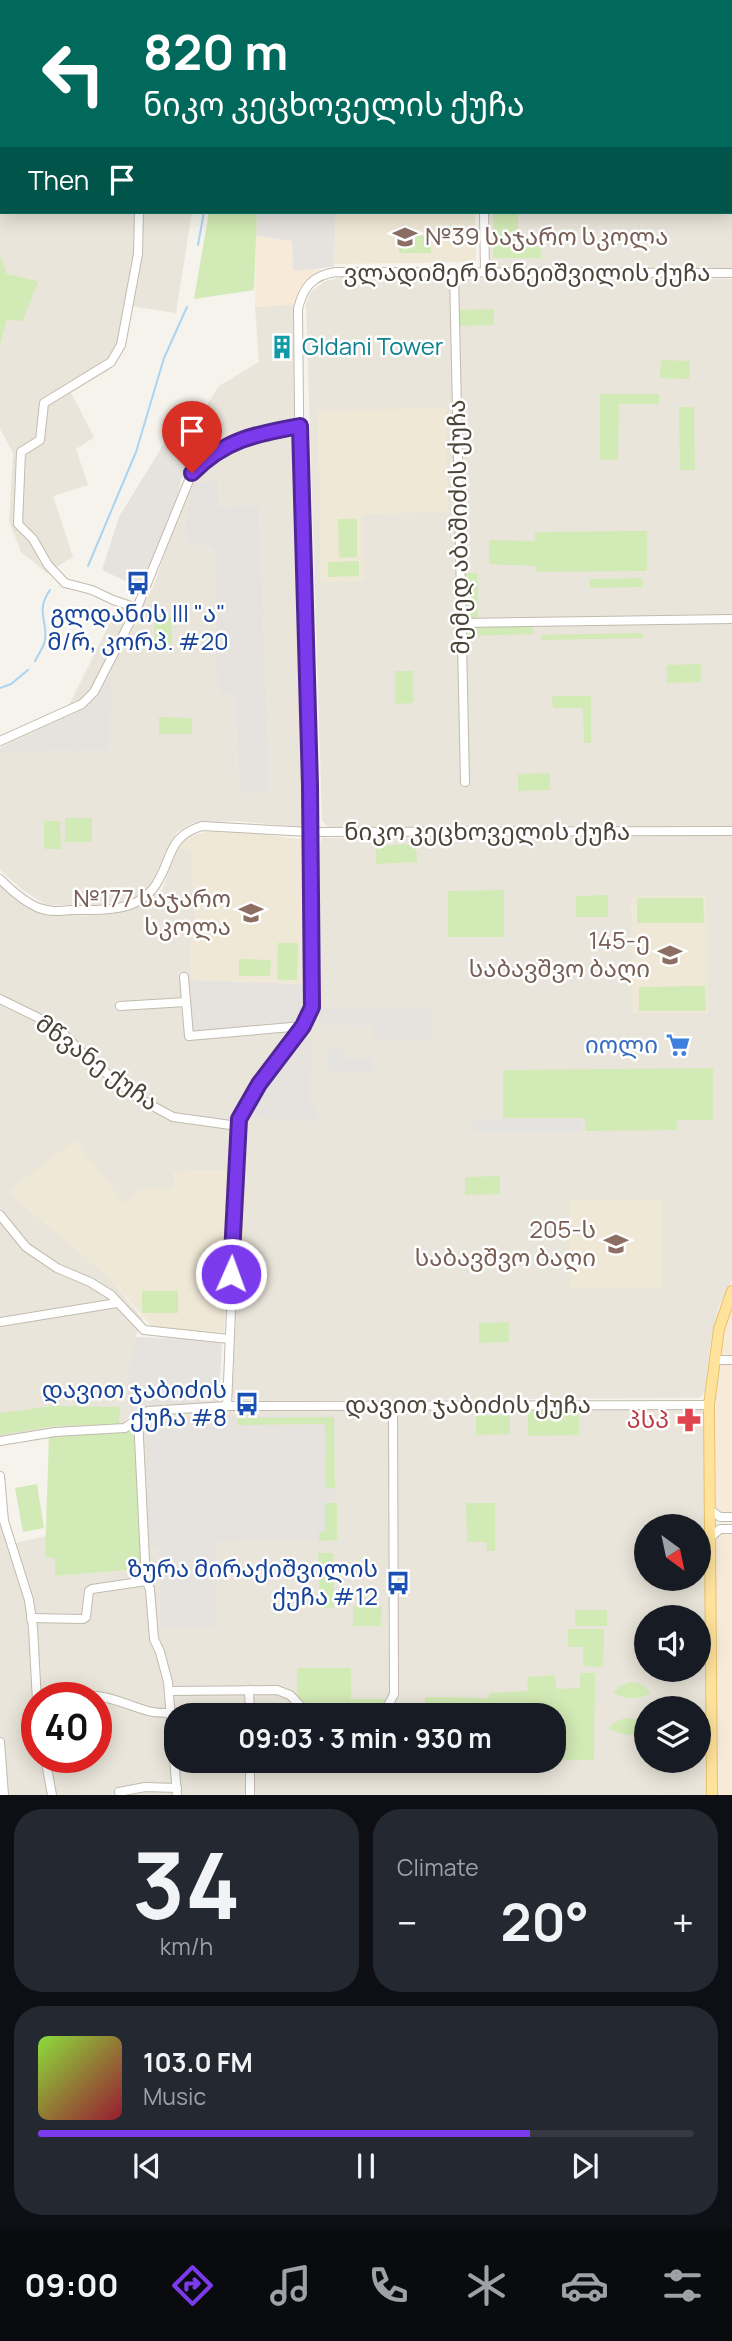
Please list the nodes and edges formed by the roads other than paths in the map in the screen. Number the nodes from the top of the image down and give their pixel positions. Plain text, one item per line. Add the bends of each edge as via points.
1 (139, 214) edge
2 (484, 214) edge
3 (454, 272) junction
4 (485, 272) junction
5 (732, 273) edge
6 (300, 426) junction
7 (137, 608) junction
8 (732, 619) edge
9 (462, 623) junction
10 (0, 741) edge
11 (465, 782) dead end
12 (732, 831) edge
13 (310, 832) junction
14 (0, 879) edge
15 (184, 977) dead end
16 (0, 999) edge
17 (186, 1002) junction
18 (120, 1006) dead end
19 (303, 1026) junction
20 (238, 1126) junction
21 (0, 1215) edge
22 (732, 1293) edge
23 (117, 1303) junction
24 (0, 1322) edge
25 (229, 1339) junction
26 (714, 1360) junction
27 (732, 1360) edge
28 (393, 1405) junction
29 (709, 1405) junction
30 (227, 1406) junction
31 (138, 1417) junction
32 (0, 1441) edge
33 (0, 1476) edge
34 (710, 1510) junction
35 (710, 1514) edge
36 (732, 1517) edge
37 (2, 1521) edge
38 (732, 1529) edge
39 (711, 1537) joint
40 (146, 1581) junction
41 (31, 1618) junction
42 (36, 1682) edge
43 (249, 1690) junction
44 (169, 1691) junction
45 (112, 1700) edge
46 (170, 1703) edge
47 (250, 1703) edge
48 (298, 1703) edge
49 (390, 1703) edge
50 (164, 1712) edge
51 (0, 1742) edge
52 (48, 1773) edge
53 (176, 1773) edge
54 (250, 1773) edge
55 (119, 1792) dead end
56 (177, 1792) edge
57 (4, 1795) edge
58 (52, 1795) edge
59 (250, 1795) edge
60 (712, 1795) edge

1 - 7 street via 138,254 121,345 111,362 44,403 40,440 21,452 18,524 65,583
2 - 4 street
3 - 4 street, ვლადიმერ ნანეიშვილის ქუჩა
3 - 6 street, ვლადიმერ ნანეიშვილის ქუჩა via 336,272 321,274 310,283 298,309
3 - 9 street, მემედ აბაშიძის ქუჩა
4 - 5 street, ვლადიმერ ნანეიშვილის ქუჩა
6 - 7 street via 228,444 192,473
6 - 13 street
7 - 10 street via 94,692 82,704
8 - 9 street
9 - 11 street, მემედ აბაშიძის ქუჩა
12 - 13 street, ნიკო კეცხოველის ქუჩა
13 - 14 street, ნიკო კეცხოველის ქუჩა via 202,826 189,830 172,847 151,892 108,910 46,911
13 - 19 street via 312,1007
15 - 17 street
16 - 20 street, მწვანე ქუჩა via 62,1032 138,1098 174,1118
17 - 18 street
17 - 19 street via 189,1036
19 - 20 street via 259,1084
20 - 25 street
21 - 23 street via 26,1247 57,1268 90,1282
22 - 26 main road
23 - 24 street
23 - 25 street via 144,1330
25 - 30 street
26 - 27 street
26 - 29 main road
28 - 29 street, დავით ჯაბიძის ქუჩა
28 - 30 street, დავით ჯაბიძის ქუჩა
28 - 49 street via 394,1694
29 - 34 main road
30 - 31 street, დავით ჯაბიძის ქუჩა via 148,1411
31 - 32 street, დავით ჯაბიძის ქუჩა via 125,1428
31 - 40 street
33 - 37 street
34 - 35 main road
34 - 36 street via 720,1517
37 - 41 street
38 - 39 street via 720,1529
39 - 60 main road
40 - 41 street via 92,1588 83,1619
40 - 44 street via 154,1639
41 - 42 street
43 - 44 street
43 - 47 street
43 - 48 street via 280,1691
44 - 46 street
45 - 50 street
51 - 57 street
52 - 58 street
53 - 56 street
54 - 59 street
55 - 56 street via 145,1787

